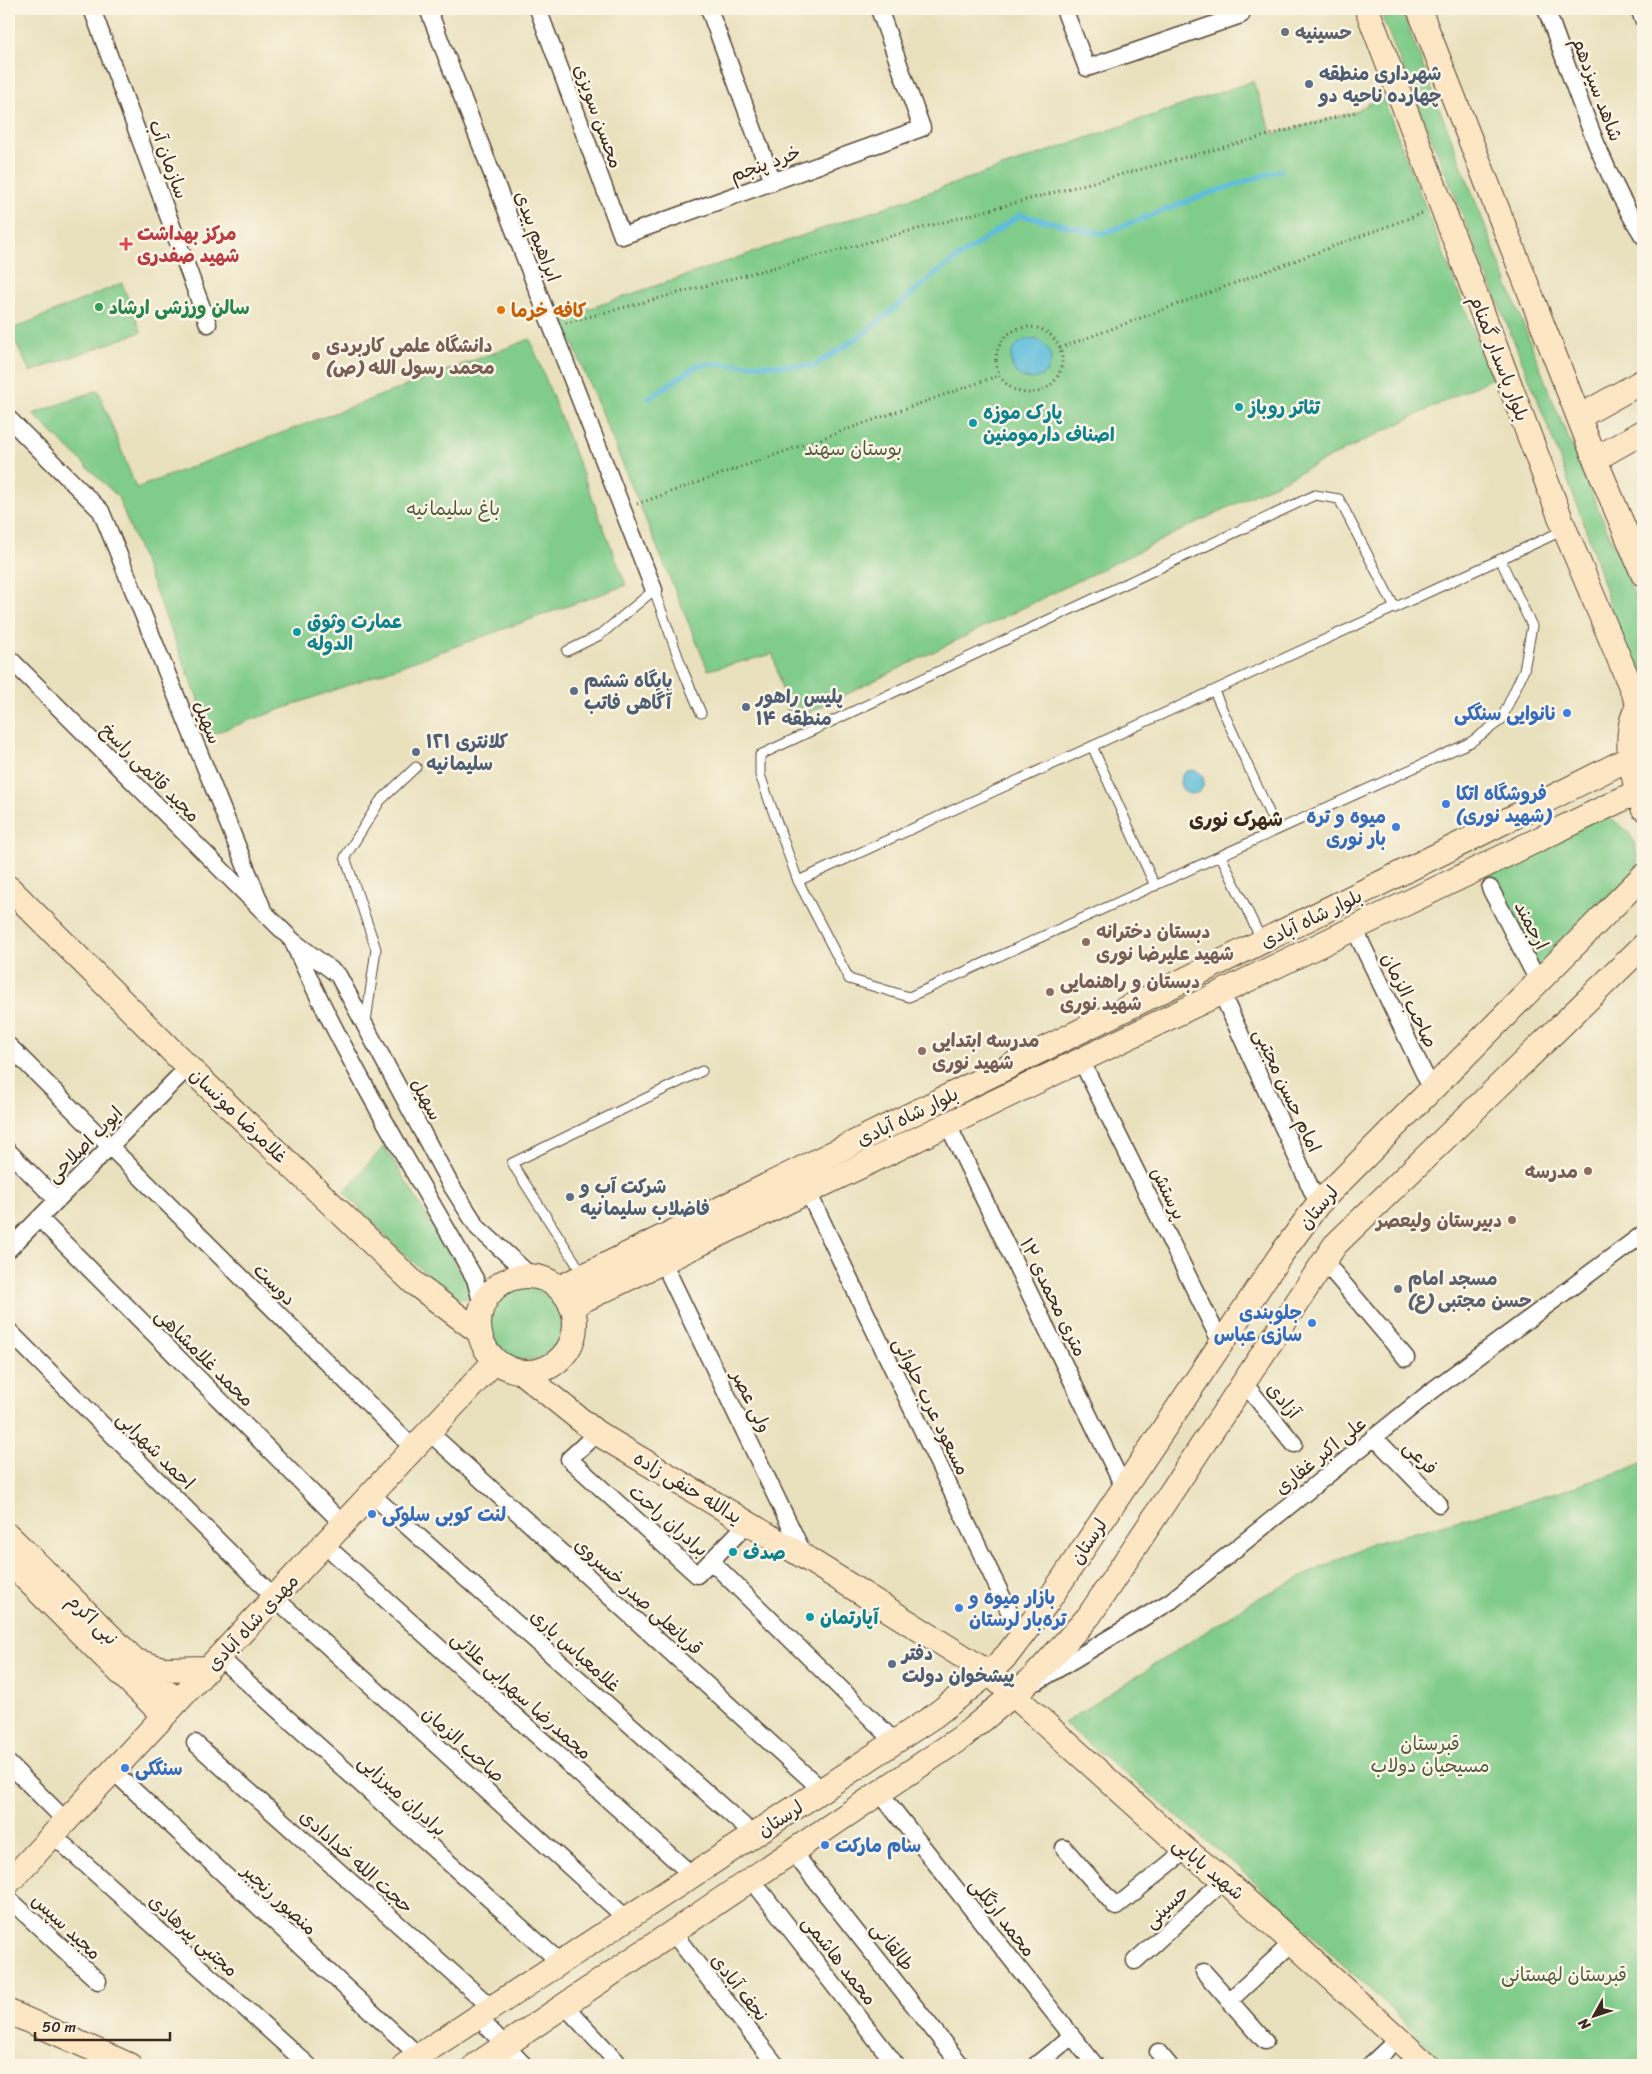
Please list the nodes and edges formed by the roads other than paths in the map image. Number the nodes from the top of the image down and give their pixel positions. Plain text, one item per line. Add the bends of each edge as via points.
1 (92, 9) edge
2 (428, 9) edge
3 (538, 9) edge
4 (709, 9) edge
5 (879, 9) edge
6 (1064, 9) edge
7 (1238, 9) edge
8 (1367, 9) edge
9 (1419, 9) edge
10 (1546, 9) edge
11 (1639, 9) edge
12 (1643, 19) edge
13 (773, 182) junction
14 (622, 236) joint
15 (1643, 236) edge
16 (208, 324) dead end
17 (1643, 381) edge
18 (1579, 417) junction
19 (9, 419) edge
20 (1643, 432) edge
21 (1595, 459) junction
22 (1565, 530) junction
23 (1500, 559) junction
24 (1643, 574) edge
25 (654, 590) junction
26 (1395, 608) junction
27 (567, 651) dead end
28 (9, 658) edge
29 (1214, 691) junction
30 (1641, 704) edge
31 (700, 713) dead end
32 (1092, 746) junction
33 (1630, 758) junction
34 (416, 767) dead end
35 (1640, 800) edge
36 (1277, 830) junction
37 (1221, 856) junction
38 (1643, 876) edge
39 (798, 881) junction
40 (1155, 886) junction
41 (9, 888) edge
42 (1490, 888) dead end
43 (264, 913) junction
44 (1354, 928) junction
45 (292, 940) junction
46 (1262, 942) junction
47 (1643, 946) edge
48 (1538, 981) junction
49 (1221, 992) junction
50 (365, 1028) junction
51 (9, 1046) edge
52 (1081, 1060) junction
53 (188, 1066) junction
54 (702, 1071) dead end
55 (1430, 1088) junction
56 (948, 1124) junction
57 (108, 1148) junction
58 (9, 1152) edge
59 (808, 1192) junction
60 (57, 1200) junction
61 (1318, 1204) junction
62 (39, 1218) junction
63 (1643, 1234) edge
64 (9, 1249) edge
65 (1324, 1261) junction
66 (663, 1262) junction
67 (531, 1276) junction
68 (584, 1276) junction
69 (565, 1297) junction
70 (482, 1305) junction
71 (9, 1331) edge
72 (479, 1332) junction
73 (1221, 1343) junction
74 (1406, 1358) dead end
75 (495, 1361) junction
76 (521, 1372) junction
77 (1243, 1382) junction
78 (597, 1433) junction
79 (1374, 1438) junction
80 (421, 1440) junction
81 (1294, 1444) dead end
82 (1124, 1488) junction
83 (370, 1494) junction
84 (1439, 1504) dead end
85 (748, 1523) junction
86 (343, 1524) junction
87 (9, 1536) edge
88 (324, 1544) junction
89 (806, 1558) junction
90 (711, 1561) junction
91 (9, 1562) edge
92 (274, 1598) junction
93 (1021, 1636) junction
94 (136, 1661) junction
95 (214, 1662) junction
96 (989, 1673) junction
97 (1014, 1696) junction
98 (170, 1709) junction
99 (896, 1742) junction
100 (195, 1743) dead end
101 (9, 1764) edge
102 (113, 1771) junction
103 (822, 1790) junction
104 (880, 1793) junction
105 (59, 1828) junction
106 (754, 1835) junction
107 (1064, 1848) dead end
108 (1186, 1850) junction
109 (792, 1852) junction
110 (693, 1876) junction
111 (752, 1880) junction
112 (1224, 1880) junction
113 (9, 1882) edge
114 (9, 1899) edge
115 (627, 1919) junction
116 (672, 1933) junction
117 (1293, 1942) junction
118 (1135, 1962) dead end
119 (561, 1963) junction
120 (1204, 1972) dead end
121 (98, 1981) dead end
122 (1229, 2001) junction
123 (565, 2006) junction
124 (9, 2012) edge
125 (485, 2013) junction
126 (1072, 2036) junction
127 (1399, 2038) junction
128 (1265, 2041) dead end
129 (505, 2046) junction
130 (1158, 2052) dead end
131 (412, 2061) edge
132 (129, 2065) edge
133 (308, 2065) edge
134 (476, 2065) edge
135 (524, 2065) edge
136 (620, 2065) edge
137 (776, 2065) edge
138 (896, 2065) edge
139 (961, 2065) edge
140 (1036, 2065) edge
141 (1095, 2065) edge
142 (1169, 2065) edge
143 (1370, 2065) edge
144 (1427, 2065) edge

1 - 16 street, سازمان آب
2 - 25 street, ابراهیم بیدی
3 - 14 street, محسن سویزی
4 - 13 street
5 - 13 street, خرد پنجم via 922,128
6 - 7 street via 1087,68 1241,15
8 - 22 street, بلوار پاسدار گمنام
9 - 18 street
10 - 15 street, شاهد سیزدهم via 1596,141 1625,208
11 - 12 street
13 - 14 street, خرد پنجم
17 - 18 street
18 - 21 street
19 - 43 street, سهیل via 101,511
20 - 21 street
21 - 24 street
22 - 23 lane
22 - 30 street, بلوار پاسدار گمنام
23 - 26 lane
23 - 36 lane via 1532,626 1524,670 1501,720 1471,742
25 - 27 lane via 600,635
25 - 31 lane
26 - 29 lane
26 - 39 lane via 1339,499 1316,495 760,754 760,775
28 - 43 street, مجید قائمی راسخ
29 - 32 lane
29 - 36 lane
30 - 33 street via 1631,732
32 - 39 lane
32 - 40 lane
33 - 35 street
33 - 46 street, بلوار شاه آبادی
34 - 50 lane via 380,801 345,857 376,949
35 - 44 street, بلوار شاه آبادی
36 - 37 lane
37 - 40 lane
37 - 46 lane
38 - 48 street, لرستان
39 - 40 lane via 849,979 909,997
41 - 53 street, غلامرضا مونسان
42 - 48 street, ارجمند
43 - 45 street, سهیل
44 - 49 street, بلوار شاه آبادی
44 - 55 street, صاحب الزمان
45 - 50 street, سهیل via 338,975
45 - 70 street, سهیل via 345,1050 475,1279
46 - 68 street, بلوار شاه آبادی
47 - 65 street, لرستان via 1335,1245
48 - 55 street, لرستان
49 - 52 street, بلوار شاه آبادی
49 - 61 street, امام حسن مجتبی
50 - 67 street, سهیل via 449,1182 478,1228
51 - 57 street, دوست
52 - 56 street, بلوار شاه آبادی
52 - 73 street, پرستش
53 - 57 street, ایوب اصلاحی
53 - 72 street, غلامرضا مونسان via 414,1283
54 - 68 lane via 512,1163
55 - 61 street, لرستان
56 - 59 street, بلوار شاه آبادی
56 - 82 street, ۱۲ متری محمدی
57 - 60 street, ایوب اصلاحی
57 - 80 street, دوست
58 - 60 street
59 - 66 street, بلوار شاه آبادی
59 - 93 street, مسعود عرب حلوائی
60 - 62 street, ایوب اصلاحی
61 - 73 street, لرستان
62 - 64 street, ایوب اصلاحی
62 - 86 street, محمد غلامشاهی
63 - 79 street, علی اکبر غفاری via 1433,1390
65 - 74 street
65 - 77 street, لرستان
66 - 69 street, بلوار شاه آبادی
66 - 89 street, ولی عصر
67 - 69 street via 546,1280
67 - 70 street via 502,1282
68 - 69 street, بلوار شاه آبادی
69 - 76 street via 574,1315 571,1345 562,1357 543,1370
70 - 72 street via 478,1318
71 - 92 street, احمد شهرابی
72 - 75 street via 484,1348
73 - 82 street, لرستان
75 - 76 street via 507,1369
75 - 80 street, مهدی شاه آبادی
76 - 78 street, یدالله حنفی زاده
77 - 81 street, آزادی
77 - 97 street, لرستان via 1089,1616
78 - 85 street, یدالله حنفی زاده
78 - 90 street, برادران راحت via 570,1459 697,1574
79 - 84 street, فرعی
79 - 97 street, علی اکبر غفاری via 1171,1602
80 - 83 street, مهدی شاه آبادی
80 - 103 street, قربانعلی صدر خسروی
82 - 93 street, لرستان
83 - 86 street, مهدی شاه آبادی
83 - 106 street, غلامعباس یاری
85 - 89 street, یدالله حنفی زاده
85 - 90 street
86 - 88 street, مهدی شاه آبادی
87 - 94 street, نبی اکرم
88 - 92 street, مهدی شاه آبادی
88 - 110 street, محمدرضا سهرابی علائی
89 - 96 street, یدالله حنفی زاده
90 - 99 street, برادران راحت
91 - 98 street, نبی اکرم
92 - 95 street, مهدی شاه آبادی
92 - 115 street, صاحب الزمان
93 - 96 street, لرستان
94 - 95 street via 163,1669
94 - 98 street, نبی اکرم
95 - 98 street, مهدی شاه آبادی
95 - 119 street, برادران میرزایی
96 - 97 street, شهید بابایی
96 - 99 street, لرستان
97 - 104 street, لرستان via 962,1737
97 - 108 street, شهید بابایی
98 - 102 street, مهدی شاه آبادی
99 - 103 street, لرستان
100 - 125 street, حجت الله خدادادی
101 - 105 street, مجتبی پیرهادی
102 - 105 street, مهدی شاه آبادی
102 - 131 street, منصور رنجبر
103 - 106 street, لرستان
104 - 109 street, لرستان
104 - 126 street, محمد ارتگلی
105 - 113 street, مهدی شاه آبادی
105 - 133 street, مجتبی پیرهادی
106 - 110 street, لرستان
107 - 108 street via 1116,1907
108 - 112 street, شهید بابایی
109 - 111 street, لرستان
109 - 139 street, طالقانی
110 - 115 street, لرستان
111 - 116 street, لرستان
111 - 138 street, محمد هاشمی
112 - 117 street, شهید بابایی
112 - 118 street, حسینی
114 - 121 street, مجید سپس
115 - 119 street, لرستان
116 - 123 street, لرستان
116 - 137 street, نجف آبادی
117 - 122 street
117 - 127 street, شهید بابایی
119 - 125 street, لرستان
120 - 122 street
122 - 128 street
123 - 129 street, لرستان
123 - 136 street
124 - 132 street
125 - 129 street, حجت الله خدادادی
125 - 131 street, لرستان
126 - 140 street
126 - 141 street, محمد ارتگلی
127 - 143 street
127 - 144 street, شهید بابایی
129 - 134 street, لرستان
129 - 135 street, حجت الله خدادادی
130 - 142 street

